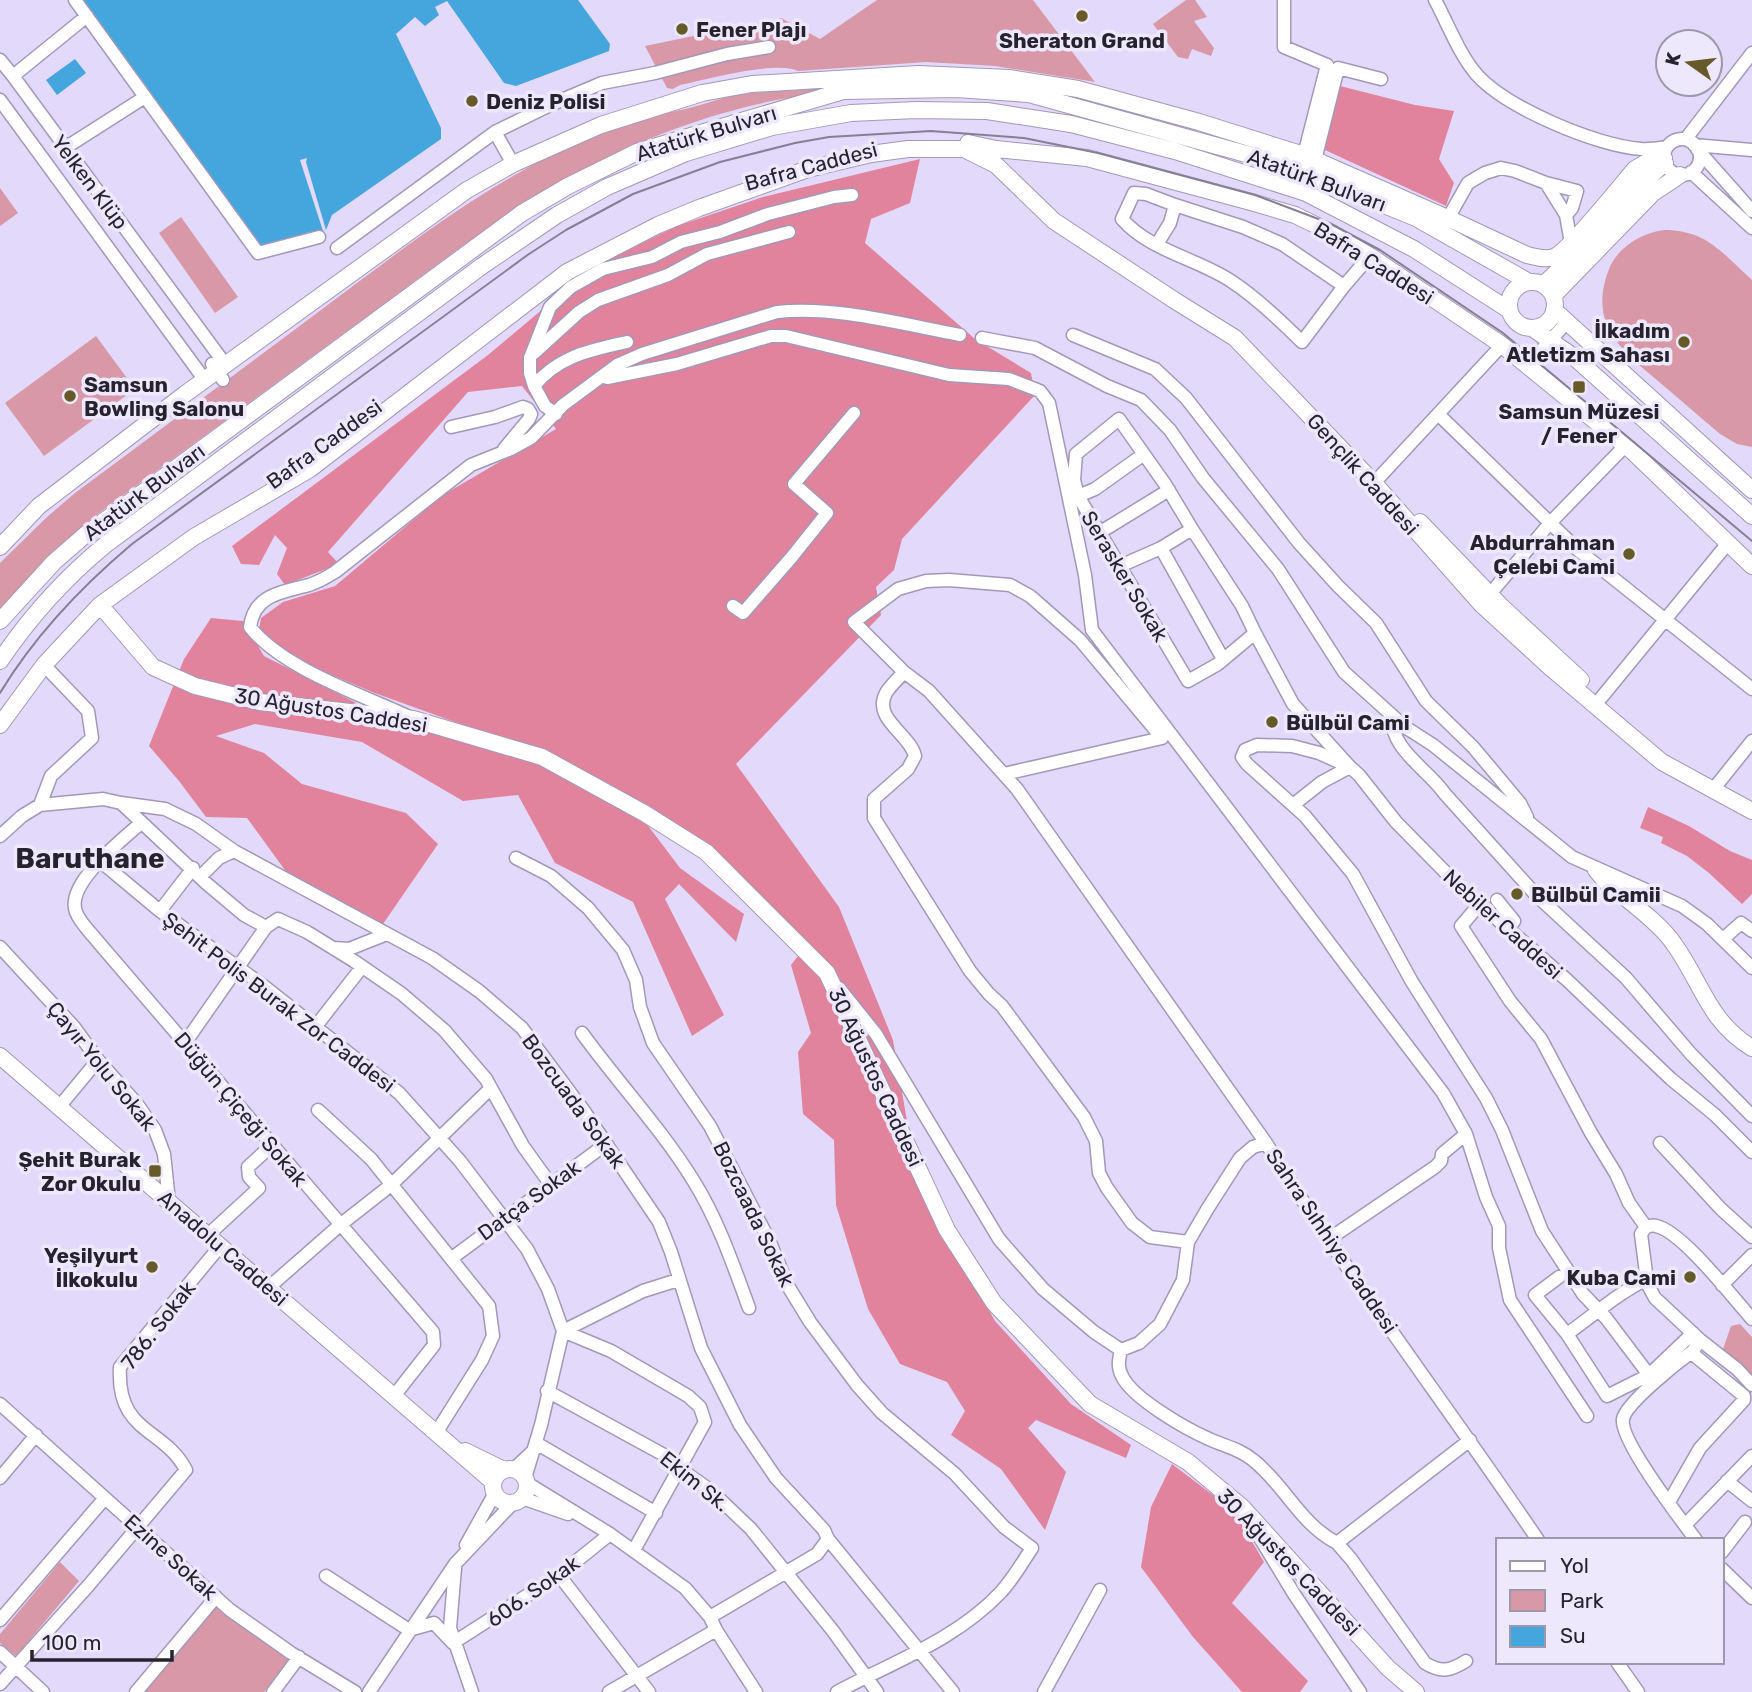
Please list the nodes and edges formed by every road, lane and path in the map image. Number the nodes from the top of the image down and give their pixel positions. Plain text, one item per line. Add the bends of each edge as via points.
1 (75, 0) edge
2 (1284, 0) edge
3 (1436, 0) edge
4 (87, 16) junction
5 (769, 47) dead end
6 (1752, 53) edge
7 (0, 60) edge
8 (1332, 67) junction
9 (13, 76) junction
10 (1381, 79) dead end
11 (145, 97) junction
12 (0, 100) edge
13 (495, 132) junction
14 (1694, 145) junction
15 (65, 148) junction
16 (964, 149) joint
17 (996, 149) junction
18 (1752, 150) edge
19 (1665, 156) junction
20 (1309, 157) junction
21 (513, 164) junction
22 (1685, 174) junction
23 (1546, 183) junction
24 (852, 195) dead end
25 (1175, 205) junction
26 (1752, 211) edge
27 (1566, 215) junction
28 (1416, 218) junction
29 (1452, 220) junction
30 (1752, 228) edge
31 (789, 232) dead end
32 (319, 237) dead end
33 (1571, 243) junction
34 (1157, 244) junction
35 (337, 248) dead end
36 (1370, 256) junction
37 (1570, 261) junction
38 (1343, 286) junction
39 (1545, 293) junction
40 (1509, 310) junction
41 (1567, 322) junction
42 (1532, 328) junction
43 (960, 335) dead end
44 (1073, 335) dead end
45 (982, 338) dead end
46 (1550, 340) junction
47 (627, 342) dead end
48 (1502, 345) junction
49 (530, 358) junction
50 (1528, 365) junction
51 (216, 371) junction
52 (602, 376) junction
53 (534, 386) junction
54 (556, 414) junction
55 (855, 414) dead end
56 (1438, 414) junction
57 (451, 427) dead end
58 (1625, 446) junction
59 (502, 452) junction
60 (1144, 454) junction
61 (1377, 480) junction
62 (1752, 490) edge
63 (1170, 491) junction
64 (1078, 496) junction
65 (1752, 516) edge
66 (1550, 523) junction
67 (1192, 529) junction
68 (1099, 533) junction
69 (1728, 543) junction
70 (0, 547) edge
71 (1161, 548) junction
72 (1120, 566) junction
73 (1752, 566) edge
74 (1490, 594) junction
75 (100, 605) junction
76 (733, 606) dead end
77 (0, 621) edge
78 (1666, 621) junction
79 (1255, 633) junction
80 (1223, 659) junction
81 (0, 661) edge
82 (44, 665) junction
83 (904, 671) junction
84 (1752, 688) edge
85 (1601, 698) junction
86 (0, 711) edge
87 (1392, 715) junction
88 (414, 719) junction
89 (0, 724) edge
90 (1752, 741) edge
91 (1350, 767) junction
92 (1004, 774) junction
93 (1716, 786) junction
94 (121, 803) junction
95 (40, 805) junction
96 (1293, 805) junction
97 (1752, 805) edge
98 (1752, 811) edge
99 (141, 823) junction
100 (1531, 823) junction
101 (0, 836) edge
102 (234, 851) junction
103 (516, 858) dead end
104 (100, 860) junction
105 (1596, 870) junction
106 (197, 872) junction
107 (1497, 900) dead end
108 (1479, 905) junction
109 (160, 911) junction
110 (266, 927) junction
111 (1508, 930) junction
112 (1752, 931) edge
113 (387, 934) junction
114 (1723, 939) junction
115 (0, 947) edge
116 (334, 948) junction
117 (362, 967) junction
118 (238, 968) junction
119 (1752, 968) edge
120 (827, 973) junction
121 (316, 1026) junction
122 (582, 1033) dead end
123 (185, 1043) junction
124 (1752, 1048) edge
125 (0, 1056) edge
126 (98, 1060) junction
127 (491, 1088) junction
128 (59, 1107) junction
129 (318, 1110) dead end
130 (1752, 1116) edge
131 (1466, 1134) junction
132 (440, 1138) junction
133 (1266, 1143) junction
134 (1660, 1143) dead end
135 (606, 1144) junction
136 (272, 1145) junction
137 (1752, 1152) edge
138 (391, 1185) junction
139 (551, 1185) junction
140 (169, 1201) junction
141 (503, 1219) junction
142 (340, 1225) junction
143 (1646, 1227) junction
144 (1752, 1237) edge
145 (214, 1240) junction
146 (1329, 1240) junction
147 (1188, 1242) junction
148 (1752, 1255) edge
149 (452, 1258) junction
150 (1559, 1277) dead end
151 (1647, 1279) junction
152 (678, 1280) junction
153 (1722, 1285) junction
154 (268, 1288) junction
155 (750, 1308) dead end
156 (1599, 1311) junction
157 (1752, 1319) edge
158 (563, 1331) junction
159 (1567, 1334) junction
160 (1695, 1341) junction
161 (1121, 1350) junction
162 (1649, 1375) junction
163 (1752, 1385) edge
164 (547, 1391) junction
165 (394, 1396) junction
166 (0, 1404) edge
167 (1587, 1416) dead end
168 (36, 1436) junction
169 (441, 1437) junction
170 (1470, 1440) junction
171 (535, 1446) junction
172 (1752, 1456) edge
173 (679, 1468) junction
174 (0, 1478) edge
175 (1727, 1481) junction
176 (512, 1484) junction
177 (105, 1498) junction
178 (1752, 1501) edge
179 (1669, 1502) junction
180 (1243, 1508) junction
181 (656, 1513) junction
182 (1745, 1522) dead end
183 (1685, 1525) junction
184 (136, 1527) junction
185 (610, 1534) junction
186 (1537, 1538) edge
187 (1695, 1538) edge
188 (828, 1539) junction
189 (1337, 1543) junction
190 (1724, 1549) edge
191 (634, 1550) junction
192 (455, 1564) junction
193 (1724, 1571) edge
194 (788, 1574) junction
195 (559, 1575) junction
196 (326, 1576) dead end
197 (1100, 1590) dead end
198 (216, 1597) junction
199 (1752, 1598) edge
200 (710, 1617) junction
201 (0, 1620) edge
202 (409, 1630) junction
203 (716, 1630) junction
204 (453, 1643) junction
205 (0, 1652) edge
206 (918, 1652) junction
207 (299, 1657) junction
208 (1466, 1661) dead end
209 (1618, 1664) edge
210 (17, 1667) junction
211 (636, 1676) junction
212 (866, 1676) junction
213 (0, 1684) edge
214 (43, 1692) edge
215 (136, 1692) edge
216 (273, 1692) edge
217 (355, 1692) edge
218 (369, 1692) edge
219 (472, 1692) edge
220 (609, 1692) edge
221 (649, 1692) edge
222 (756, 1692) edge
223 (837, 1692) edge
224 (877, 1692) edge
225 (953, 1692) edge
226 (1044, 1692) edge
227 (1360, 1692) edge
228 (1416, 1692) edge
229 (1638, 1692) edge

1 - 4 street
2 - 8 street via 1284,47
3 - 19 street via 1477,75 1505,98 1533,115 1617,145
4 - 9 street
4 - 11 street
5 - 13 street via 602,83
6 - 14 street via 1688,136
7 - 9 street, Yelken Klüp
8 - 10 street
8 - 20 street
9 - 15 street, Yelken Klüp
11 - 15 street
11 - 32 street via 258,253
12 - 51 street
13 - 21 street
13 - 35 street
14 - 18 street
14 - 19 street via 1677,140
14 - 22 street via 1698,164
14 - 26 street
15 - 51 street, Yelken Klüp
16 - 61 main road, Gençlik Caddesi via 996,165 1054,221 1236,338
16 - 75 main road, Bafra Caddesi via 908,149 808,169 699,208 616,245 567,272 310,470 194,537
17 - 36 main road, Bafra Caddesi via 1087,158 1251,202 1295,215
17 - 61 main road, Gençlik Caddesi via 1060,220 1238,333
17 - 86 main road, Bafra Caddesi via 948,141 872,146 783,169 653,216 566,264 309,460 197,530 97,601 38,662
19 - 22 street via 1671,171
19 - 33 main road via 1635,169
19 - 37 main road
20 - 21 main road via 1078,89 1009,78 918,74 759,82 702,93 601,125
20 - 29 main road
21 - 51 main road via 467,190
22 - 30 street
22 - 39 main road via 1653,192
23 - 27 street
23 - 27 street via 1577,191
23 - 29 street via 1501,168 1485,173 1468,183 1451,213
24 - 49 street via 768,214 587,276 550,307
25 - 34 street
25 - 34 street via 1134,193 1122,219 1133,232
25 - 38 street via 1283,244
27 - 33 street
28 - 37 main road via 1529,266
28 - 39 main road, Atatürk Bulvarı
28 - 77 main road, Atatürk Bulvarı via 1286,164 1029,94 956,89 843,92 637,152 522,213 85,534
29 - 33 main road via 1538,258 1554,257
31 - 49 street via 707,254 668,275 598,299
34 - 38 street via 1230,280 1302,342
36 - 38 street
36 - 48 main road, Bafra Caddesi
37 - 39 main road
39 - 40 main road via 1515,288
39 - 41 main road, Atatürk Bulvarı
39 - 42 main road via 1546,323
40 - 42 main road, Atatürk Bulvarı via 1517,323
40 - 81 main road, Atatürk Bulvarı via 1414,249 1306,193 1071,124 987,111 916,110 851,113 772,127 636,173 525,236 105,545 53,594
41 - 46 street
41 - 62 main road, Atatürk Bulvarı
42 - 46 main road, Atatürk Bulvarı
43 - 52 street via 817,311 777,312 642,354
44 - 100 street via 1154,369 1186,398 1299,543 1376,623 1426,701 1474,747
45 - 87 street via 1035,348 1141,400 1156,413 1278,569 1344,672
46 - 50 street
46 - 65 main road, Atatürk Bulvarı
47 - 53 street via 586,351 546,372
48 - 50 main road, Bafra Caddesi
48 - 56 street
49 - 53 street
50 - 58 main road, Bafra Caddesi
51 - 70 main road via 40,507
52 - 54 street
52 - 131 street via 677,364 750,340 786,336 949,375 1009,379 1040,391 1049,403 1092,630 1427,1069
53 - 54 street via 545,406
54 - 59 street via 531,438
55 - 76 street via 794,484 827,513 743,612
56 - 61 street
56 - 66 street
57 - 59 street via 528,409 530,419
58 - 66 street
58 - 69 main road, Bafra Caddesi
59 - 88 street via 471,465 335,572 263,600 251,620 250,627 262,642 284,656
60 - 63 street
60 - 64 street
60 - 64 street, Serasker Sokak via 1119,419 1076,454
61 - 74 main road, Gençlik Caddesi
61 - 98 main road, Gençlik Caddesi via 1481,604 1552,669 1662,762
63 - 67 street
63 - 68 street
64 - 68 street, Serasker Sokak
66 - 74 street
66 - 78 street
67 - 71 street
67 - 79 street
68 - 72 street, Serasker Sokak
69 - 73 main road, Bafra Caddesi
69 - 78 street
71 - 72 street
71 - 80 street
72 - 80 street, Serasker Sokak via 1188,681
74 - 85 main road, Gençlik Caddesi
75 - 82 main road, Bafra Caddesi
75 - 88 main road, 30 Ağustos Caddesi via 153,667 195,686 260,702
78 - 84 street
78 - 85 street
79 - 80 street
79 - 91 street via 1293,704
82 - 89 main road, Bafra Caddesi
82 - 95 street via 88,711 92,738 51,776
83 - 92 street via 929,691
83 - 92 street via 854,622 898,589 926,581 1010,585 1030,596 1080,640 1162,738
83 - 147 street via 885,695 883,709 915,756 908,769 874,799 874,818 971,971 1084,1117 1096,1141 1099,1173 1132,1223 1150,1237
85 - 93 main road, Gençlik Caddesi via 1659,751
87 - 100 street
87 - 130 street via 1395,738 1405,750 1536,895 1626,978
88 - 120 main road, 30 Ağustos Caddesi via 542,757 644,813 706,852
90 - 93 street
91 - 96 street
91 - 96 street, Nebiler Caddesi via 1292,746 1257,745 1245,750 1242,757 1247,764
91 - 108 street, Nebiler Caddesi via 1396,822
92 - 133 street
93 - 97 main road, Gençlik Caddesi
94 - 95 street, Bozcuada Sokak via 103,799
94 - 99 street
94 - 102 street, Bozcuada Sokak via 165,810 196,824
95 - 101 street
96 - 156 street via 1353,874 1406,972 1486,1098 1542,1231
99 - 104 street, Düğün Çiçeği Sokak
99 - 106 street
100 - 105 street via 1572,857
102 - 106 street
102 - 113 street, Bozcuada Sokak
103 - 206 street, Bozcaada Sokak via 551,876 588,908 623,950 653,1044 709,1126 788,1286 857,1385 882,1413 955,1474 1004,1527 1032,1548 1002,1591 972,1619
104 - 109 street, Şehit Polis Burak Zor Caddesi
104 - 123 street, Düğün Çiçeği Sokak via 76,891 75,911
105 - 114 street via 1682,906
105 - 124 main road via 1673,942 1718,1020
106 - 109 street
106 - 110 street via 244,915
107 - 111 street via 1514,920
108 - 111 street, Nebiler Caddesi
108 - 143 street via 1461,926 1541,1039
109 - 118 street, Şehit Polis Burak Zor Caddesi
110 - 116 street via 278,919 288,922
110 - 118 street
111 - 137 street, Nebiler Caddesi
112 - 114 street via 1741,923
113 - 116 street via 349,949
113 - 135 street, Bozcuada Sokak via 432,958 522,1028
114 - 119 street
115 - 126 street, Çayır Yolu Sokak
116 - 117 street
117 - 121 street
117 - 127 street via 444,1030
118 - 121 street, Şehit Polis Burak Zor Caddesi
118 - 123 street
120 - 161 street via 876,1034 999,1239 1043,1289
120 - 180 main road, 30 Ağustos Caddesi via 947,1230 994,1303 1090,1405 1188,1462
121 - 132 street, Şehit Polis Burak Zor Caddesi via 399,1093
122 - 155 street via 692,1178 716,1219
123 - 136 street, Düğün Çiçeği Sokak
125 - 128 main road, Anadolu Caddesi
126 - 128 street
126 - 140 street, Çayır Yolu Sokak via 155,1130 164,1154
127 - 132 street
127 - 139 street
128 - 140 main road, Anadolu Caddesi
129 - 138 street via 371,1159
131 - 146 street via 1442,1154 1435,1167
131 - 167 street via 1499,1226 1510,1300
132 - 138 street
132 - 141 street, Şehit Polis Burak Zor Caddesi
133 - 146 street, Sahra Sıhhiye Caddesi
133 - 147 street, Sahra Sıhhiye Caddesi via 1240,1158
134 - 144 street
135 - 139 street, Datça Sokak
135 - 152 street, Bozcuada Sokak via 659,1222
136 - 142 street, Düğün Çiçeği Sokak
136 - 145 street, 786. Sokak via 247,1167 259,1188
138 - 142 street
138 - 149 street
139 - 141 street, Datça Sokak
140 - 145 main road, Anadolu Caddesi
141 - 149 street, Datça Sokak
141 - 158 street, Şehit Polis Burak Zor Caddesi via 548,1289
142 - 154 street
142 - 165 street, Düğün Çiçeği Sokak via 433,1332 434,1345
143 - 151 street via 1642,1234
143 - 153 street via 1655,1225 1668,1231
145 - 154 main road, Anadolu Caddesi
145 - 184 street, 786. Sokak via 120,1367 118,1385 131,1418 180,1459 186,1470
146 - 170 street, Sahra Sıhhiye Caddesi
147 - 161 street, Sahra Sıhhiye Caddesi via 1183,1280 1160,1324 1139,1343
148 - 153 street
149 - 169 street via 489,1307 493,1336
150 - 159 street via 1535,1294
151 - 156 street
151 - 160 street via 1655,1298
152 - 158 street via 643,1291
152 - 188 street, Bozcuada Sokak via 701,1348 740,1425 776,1478
153 - 157 street
154 - 165 main road, Anadolu Caddesi
156 - 159 street
156 - 162 street
158 - 164 street
158 - 173 street via 611,1351 700,1407 705,1422
159 - 162 street via 1607,1396
160 - 162 street
160 - 163 street
160 - 179 street via 1623,1416 1631,1446
160 - 179 street via 1694,1355 1744,1400 1700,1448
161 - 189 street via 1122,1378 1146,1402 1184,1427 1252,1459 1308,1523
164 - 171 street
164 - 173 street, Ekim Sk. via 675,1461
165 - 169 main road, Anadolu Caddesi
166 - 168 street, Ezine Sokak
168 - 174 street
168 - 177 street, Ezine Sokak
169 - 176 main road, Anadolu Caddesi
170 - 186 street, Sahra Sıhhiye Caddesi
170 - 189 street
171 - 176 street
171 - 181 street
172 - 175 street
173 - 181 street
173 - 194 street, Ekim Sk. via 751,1529
175 - 178 street
175 - 183 street
176 - 185 street
176 - 192 street
176 - 192 street
177 - 184 street, Ezine Sokak
177 - 201 street
179 - 183 street
180 - 227 street
180 - 228 main road, 30 Ağustos Caddesi via 1388,1668
181 - 191 street
182 - 190 street
183 - 187 street
184 - 198 street, Ezine Sokak
184 - 210 street
185 - 191 street
185 - 195 street, 606. Sokak
188 - 194 street via 817,1554
188 - 206 street, Bozcuada Sokak
189 - 208 street via 1425,1663 1435,1670 1447,1670
191 - 200 street via 685,1588
192 - 202 street
192 - 204 street
193 - 199 street
194 - 200 street
194 - 212 street, Ekim Sk.
195 - 204 street, 606. Sokak
195 - 211 street
196 - 202 street
197 - 226 street
198 - 207 street, Ezine Sokak
198 - 215 street
200 - 203 street
202 - 204 street via 435,1623
202 - 218 street
203 - 211 street
203 - 222 street
204 - 219 street
205 - 210 street
206 - 212 street
206 - 225 street, Bozcuada Sokak
207 - 216 street
207 - 217 street, Ezine Sokak
209 - 229 street
210 - 213 street
210 - 214 street
211 - 220 street
211 - 221 street
212 - 223 street
212 - 224 street, Ekim Sk.

